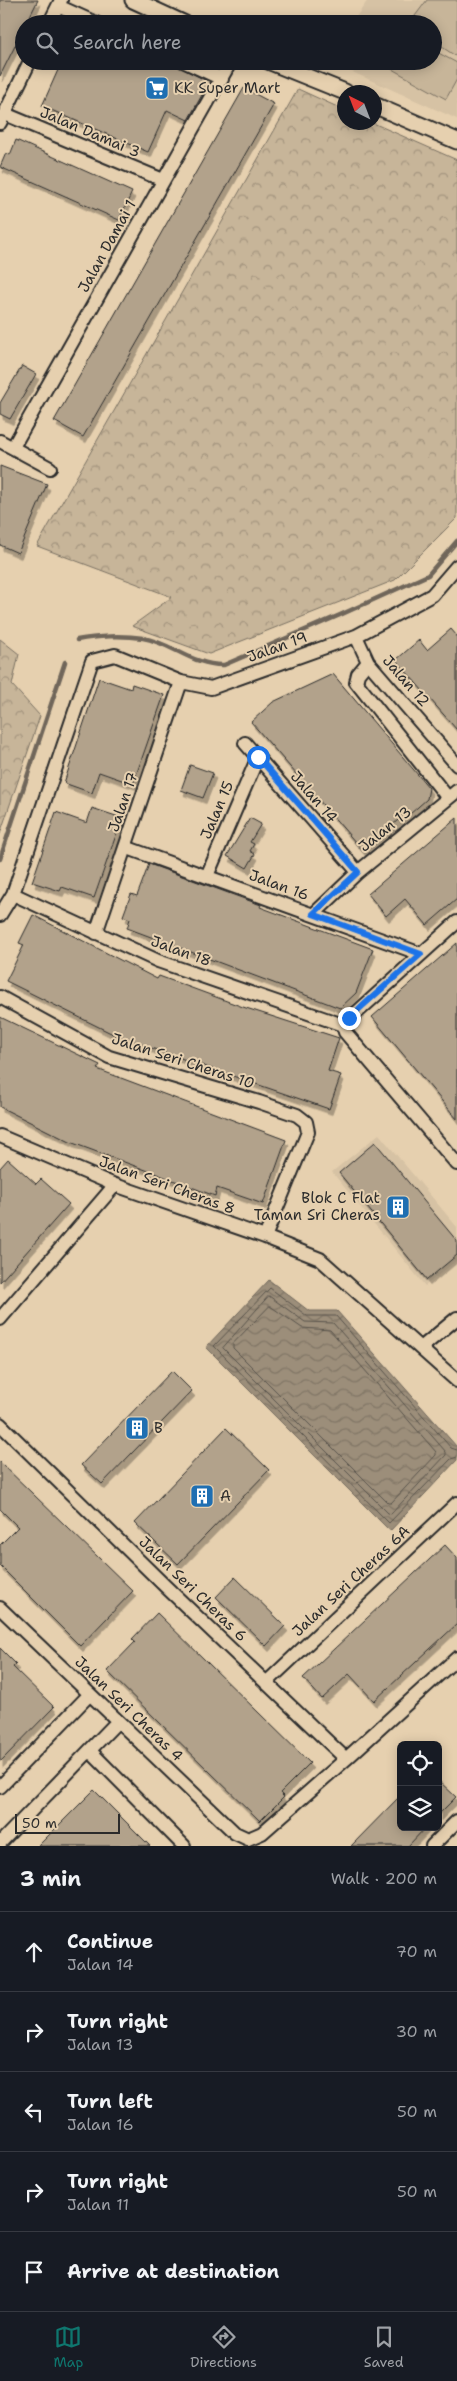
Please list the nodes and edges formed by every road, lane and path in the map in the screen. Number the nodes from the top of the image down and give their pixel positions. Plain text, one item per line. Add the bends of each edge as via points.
1 (133, 0) edge
2 (59, 3) edge
3 (53, 15) edge
4 (81, 15) edge
5 (165, 15) edge
6 (26, 70) edge
7 (204, 70) edge
8 (226, 70) edge
9 (290, 70) edge
10 (222, 78) junction
11 (337, 89) edge
12 (382, 108) edge
13 (2, 119) edge
14 (457, 141) edge
15 (163, 180) junction
16 (0, 441) edge
17 (13, 447) junction
18 (50, 468) dead end
19 (457, 566) edge
20 (356, 636) junction
21 (368, 662) junction
22 (181, 682) junction
23 (245, 743) dead end
24 (258, 757) junction
25 (457, 765) edge
26 (453, 795) edge
27 (125, 846) junction
28 (358, 872) junction
29 (207, 876) junction
30 (13, 894) junction
31 (313, 914) junction
32 (0, 915) edge
33 (457, 922) edge
34 (96, 933) junction
35 (421, 954) junction
36 (0, 997) edge
37 (344, 1025) junction
38 (0, 1136) edge
39 (457, 1164) edge
40 (115, 1185) junction
41 (265, 1237) junction
42 (457, 1318) edge
43 (0, 1319) edge
44 (421, 1348) junction
45 (457, 1381) edge
46 (0, 1424) edge
47 (457, 1503) edge
48 (0, 1608) edge
49 (457, 1658) edge
50 (266, 1683) junction
51 (90, 1694) junction
52 (118, 1721) junction
53 (90, 1751) junction
54 (346, 1759) junction
55 (0, 1788) edge
56 (457, 1821) edge
57 (0, 1843) edge
58 (184, 1846) edge
59 (432, 1846) edge

1 - 5 street
2 - 3 street
2 - 4 street
6 - 13 street
7 - 10 street
8 - 10 street, Jalan Damai 1
9 - 11 street
10 - 15 street, Jalan Damai 1
12 - 14 street
13 - 15 street, Jalan Damai 3
15 - 17 street, Jalan Damai 1
16 - 17 street
17 - 18 street
19 - 20 street, Jalan 19 via 432,595
20 - 21 street, Jalan 12
20 - 22 street, Jalan 19 via 211,688
21 - 25 street, Jalan 12
21 - 26 street via 356,682
22 - 27 street, Jalan 17
22 - 30 street, Jalan 19 via 115,655 92,661
23 - 24 street, Jalan 14
24 - 28 street, Jalan 14
24 - 29 street, Jalan 15
26 - 28 street, Jalan 13
27 - 29 street, Jalan 16
27 - 34 street, Jalan 17
28 - 31 street, Jalan 13
29 - 31 street, Jalan 16
30 - 32 street
30 - 34 street, Jalan 18
31 - 35 street, Jalan 16
33 - 35 street
34 - 37 street, Jalan 18 via 158,961
35 - 37 street
36 - 41 street, Jalan Seri Cheras 10 via 110,1056 259,1102 297,1115 306,1122 308,1132
37 - 39 street via 345,1032
38 - 40 street, Jalan Seri Cheras 8
40 - 41 street, Jalan Seri Cheras 8
40 - 43 street
41 - 44 street, Jalan Seri Cheras 8 via 320,1259
42 - 44 street
44 - 45 street, Jalan Seri Cheras 8
46 - 50 street, Jalan Seri Cheras 6
47 - 50 street, Jalan Seri Cheras 6A
48 - 51 street, Jalan Seri Cheras 4
49 - 54 street
50 - 54 street, Jalan Seri Cheras 6
51 - 52 street, Jalan Seri Cheras 4
51 - 55 street
52 - 53 street
52 - 54 street, Jalan Seri Cheras 4 via 235,1833 248,1839 262,1833
53 - 57 street
53 - 58 street
56 - 59 street

